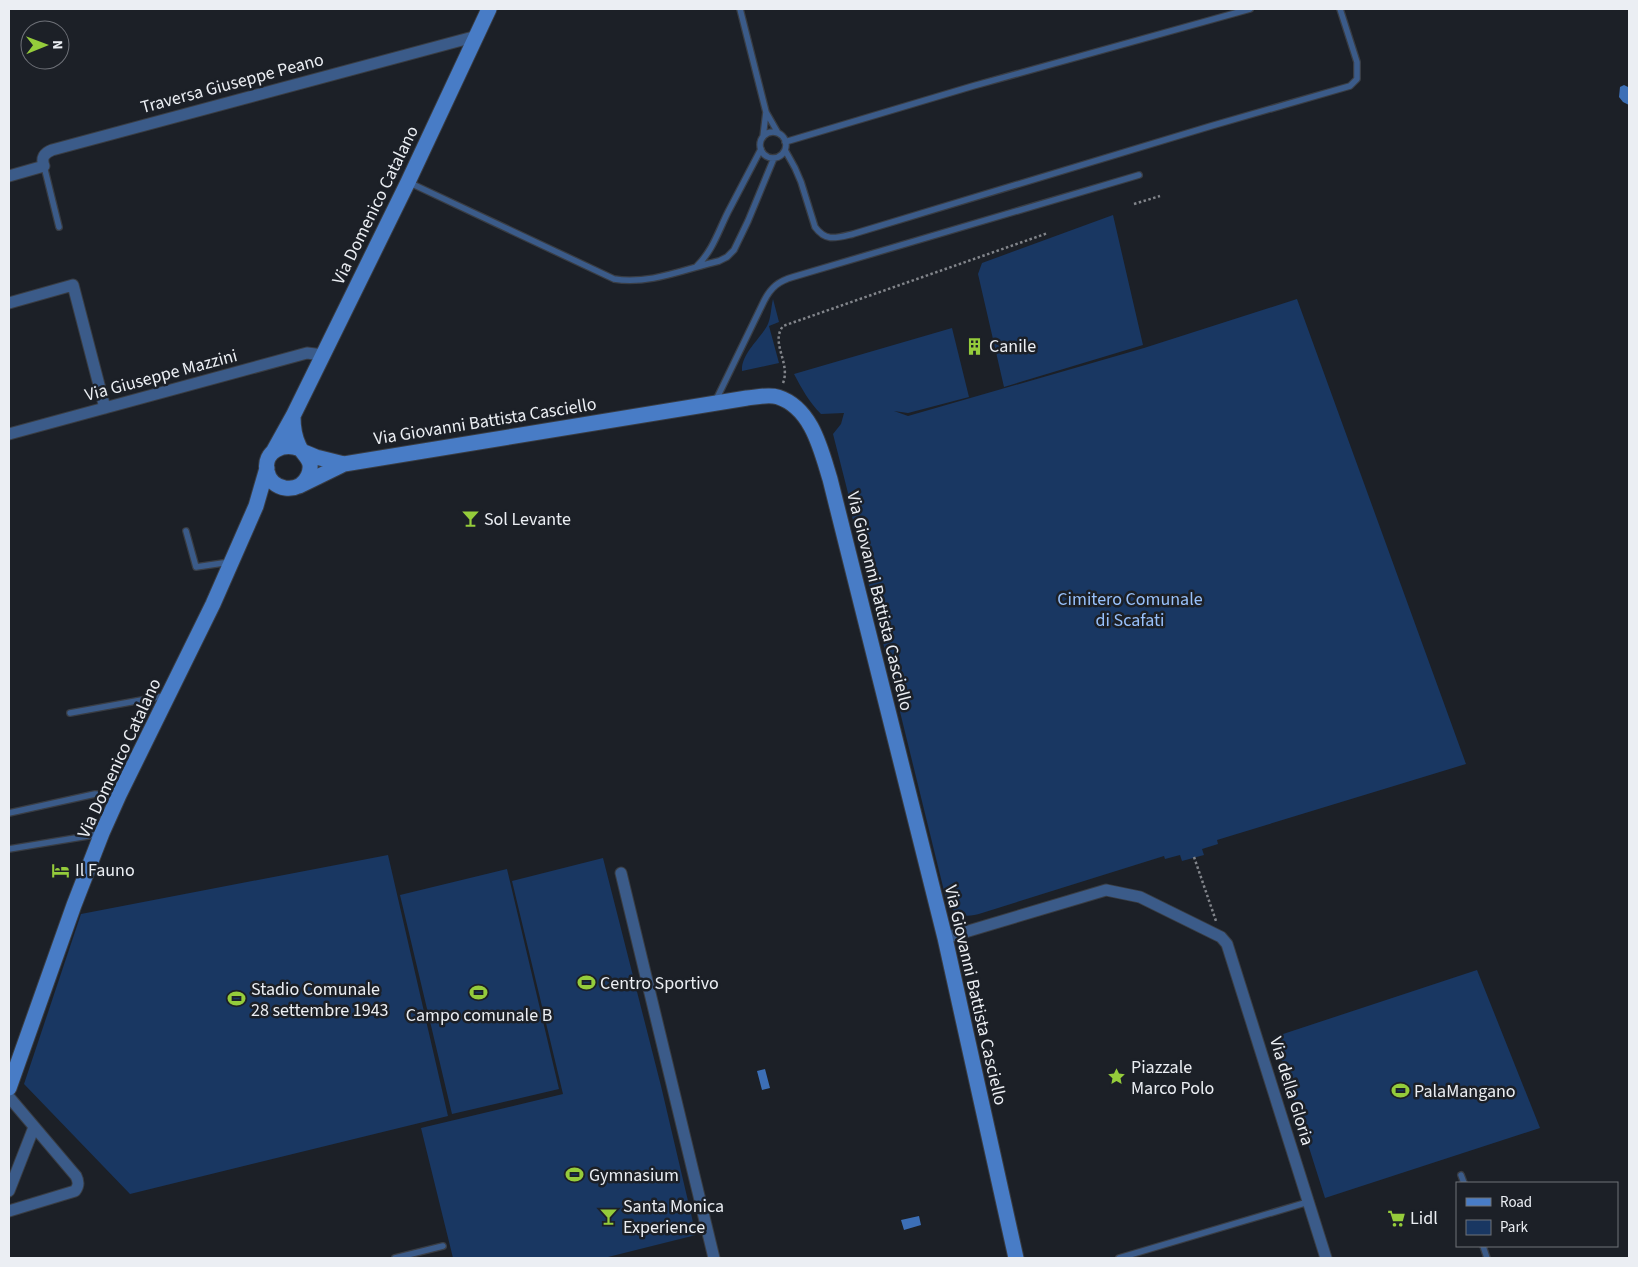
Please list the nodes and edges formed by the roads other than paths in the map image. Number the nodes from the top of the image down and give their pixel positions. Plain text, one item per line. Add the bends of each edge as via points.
1 (489, 9) edge
2 (740, 9) edge
3 (1250, 9) edge
4 (1340, 9) edge
5 (477, 36) junction
6 (766, 112) junction
7 (778, 133) junction
8 (763, 137) junction
9 (786, 142) junction
10 (760, 149) junction
11 (785, 150) junction
12 (774, 158) junction
13 (44, 166) junction
14 (1140, 175) dead end
15 (9, 176) edge
16 (408, 182) junction
17 (59, 227) dead end
18 (697, 266) junction
19 (9, 303) edge
20 (323, 355) junction
21 (714, 403) junction
22 (104, 408) junction
23 (293, 416) junction
24 (9, 434) edge
25 (302, 450) junction
26 (273, 452) junction
27 (344, 464) junction
28 (267, 468) junction
29 (292, 487) junction
30 (256, 506) junction
31 (186, 531) dead end
32 (232, 561) junction
33 (169, 696) junction
34 (70, 713) dead end
35 (119, 794) junction
36 (9, 813) edge
37 (102, 833) junction
38 (9, 849) edge
39 (621, 873) dead end
40 (945, 938) junction
41 (9, 1088) edge
42 (9, 1097) edge
43 (34, 1127) junction
44 (1461, 1175) dead end
45 (1464, 1182) edge
46 (9, 1191) edge
47 (1308, 1202) junction
48 (9, 1211) edge
49 (443, 1246) dead end
50 (395, 1258) edge
51 (714, 1258) edge
52 (1016, 1258) edge
53 (1119, 1258) edge
54 (1326, 1258) edge

1 - 5 street, Via Domenico Catalano
2 - 6 lane
3 - 9 lane
4 - 11 lane via 1357,62 1357,79 1350,86 838,238 821,235 815,227 795,168
5 - 13 street, Traversa Giuseppe Peano via 52,150 44,155
5 - 16 street, Via Domenico Catalano
6 - 7 lane
6 - 8 lane
7 - 8 lane via 770,132
7 - 9 lane
8 - 10 lane
9 - 11 lane
10 - 12 lane via 766,156
10 - 18 lane via 710,252
11 - 12 lane
12 - 18 lane via 734,250 719,261
13 - 15 street
13 - 17 lane
14 - 21 lane via 776,284 764,301
16 - 18 lane via 614,279 641,280
16 - 20 street, Via Domenico Catalano
19 - 22 street via 73,285
20 - 22 street, Via Giuseppe Mazzini via 307,353
20 - 23 street, Via Domenico Catalano
21 - 27 street, Via Giovanni Battista Casciello
21 - 40 street, Via Giovanni Battista Casciello via 778,397 801,412 812,428 833,489
22 - 24 street, Via Giuseppe Mazzini
23 - 25 street via 294,434
23 - 26 street, Via Domenico Catalano
25 - 26 street via 288,445
25 - 27 street, Via Giovanni Battista Casciello
25 - 29 street via 310,463 310,470 308,476
26 - 28 street, Via Domenico Catalano
27 - 29 street, Via Giovanni Battista Casciello
28 - 29 street via 274,484
28 - 30 street, Via Domenico Catalano
29 - 30 street via 269,495
30 - 32 street, Via Domenico Catalano
31 - 32 lane via 196,567
32 - 33 street, Via Domenico Catalano
33 - 34 lane
33 - 35 street, Via Domenico Catalano
35 - 36 lane via 95,794
35 - 37 street, Via Domenico Catalano
37 - 38 lane
37 - 41 street, Via Domenico Catalano
39 - 51 street
40 - 47 street, Via della Gloria via 1106,890 1140,897 1221,937 1230,951
40 - 52 street, Via Giovanni Battista Casciello
42 - 43 street
43 - 46 street
43 - 48 street via 76,1176 78,1188
44 - 45 lane
47 - 53 lane
47 - 54 street, Via della Gloria
49 - 50 lane

